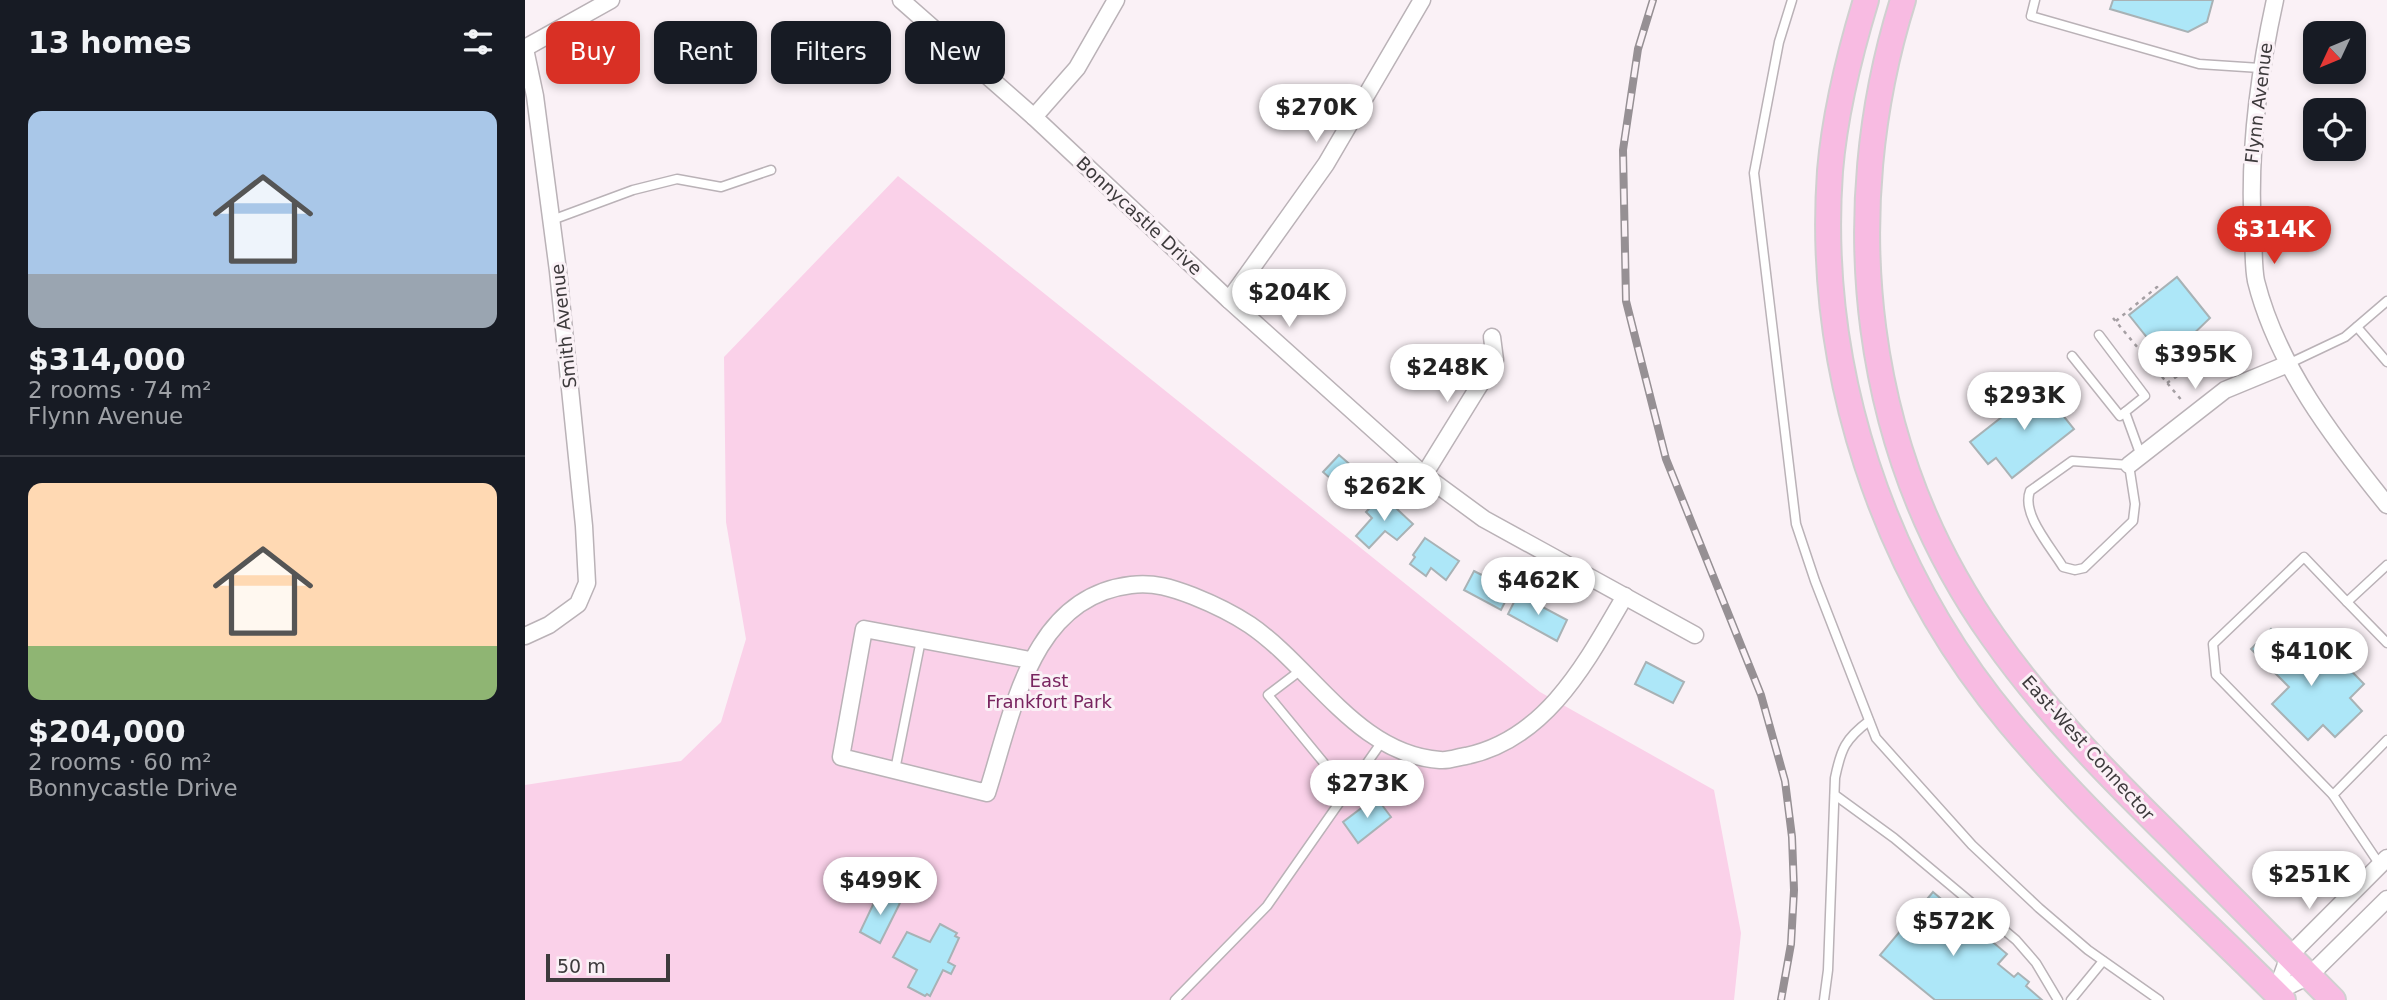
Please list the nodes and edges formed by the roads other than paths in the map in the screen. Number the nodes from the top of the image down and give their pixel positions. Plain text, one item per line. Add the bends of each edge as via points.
1 (611, 0) edge
2 (901, 0) edge
3 (1116, 0) edge
4 (1422, 0) edge
5 (1792, 0) edge
6 (1866, 0) edge
7 (1903, 0) edge
8 (2035, 0) edge
9 (2275, 0) edge
10 (525, 48) edge
11 (2260, 68) junction
12 (1034, 117) junction
13 (771, 170) dead end
14 (552, 220) junction
15 (1229, 300) junction
16 (2387, 301) edge
17 (2357, 327) junction
18 (2098, 335) dead end
19 (1492, 337) dead end
20 (2072, 356) dead end
21 (2387, 362) edge
22 (2288, 363) junction
23 (2125, 412) junction
24 (2135, 460) junction
25 (1424, 475) junction
26 (2387, 505) edge
27 (2387, 565) edge
28 (1625, 596) junction
29 (2347, 602) junction
30 (1695, 635) dead end
31 (525, 636) edge
32 (921, 640) junction
33 (2387, 643) edge
34 (1030, 660) junction
35 (1301, 670) junction
36 (1869, 721) junction
37 (2387, 740) edge
38 (1381, 743) junction
39 (895, 770) junction
40 (1347, 791) junction
41 (2333, 795) junction
42 (1835, 796) junction
43 (2384, 862) edge
44 (2387, 899) edge
45 (2289, 956) junction
46 (2103, 961) junction
47 (2309, 976) junction
48 (2275, 997) edge
49 (1175, 1000) edge
50 (1824, 1000) edge
51 (2058, 1000) edge
52 (2071, 1000) edge
53 (2159, 1000) edge
54 (2333, 1000) edge

1 - 10 street
2 - 12 street, Bonnycastle Drive
3 - 12 street via 1077,68
4 - 15 street via 1326,164
5 - 36 lane via 1779,42 1754,173 1761,248 1796,524
6 - 48 main road via 1850,55 1831,169 1830,285 1848,400 1884,514 1938,621 2007,720 2089,811
7 - 45 main road, East-West Connector via 1875,116 1865,246 1885,397 1916,495 1963,590 2024,679 2097,761
8 - 11 lane via 2031,16 2199,64
9 - 11 street, Flynn Avenue
10 - 14 street, Smith Avenue
11 - 22 street, Flynn Avenue via 2250,183 2256,280
12 - 15 street, Bonnycastle Drive
13 - 14 lane via 721,187 677,179
14 - 31 street, Smith Avenue via 587,583 578,604
15 - 25 street, Bonnycastle Drive
16 - 17 lane
17 - 21 lane
17 - 22 lane
18 - 23 lane via 2145,396
19 - 25 street via 1495,360
20 - 23 lane via 2120,416
22 - 24 street via 2225,390
22 - 26 street, Flynn Avenue via 2344,452
23 - 24 lane
24 - 24 lane via 2133,521 2084,568 2063,566 2031,513 2030,491 2072,461
25 - 28 street, Bonnycastle Drive via 1484,519
27 - 29 lane
28 - 30 street, Bonnycastle Drive
28 - 38 street via 1583,668 1560,697 1516,737 1479,753 1442,761
29 - 33 lane
29 - 41 lane via 2304,557 2213,644 2216,675
32 - 34 street
32 - 39 lane
32 - 39 street via 864,629 841,757
34 - 35 street via 1070,610 1093,596 1149,583 1214,604 1251,626
34 - 39 street via 986,793
35 - 38 street
35 - 40 lane via 1268,695
36 - 42 lane via 1851,734 1841,751
36 - 46 lane via 1876,738 1972,845
37 - 41 lane
38 - 40 lane
40 - 49 lane via 1267,906
41 - 43 lane
42 - 50 lane
42 - 51 lane via 1894,838 2016,940
43 - 45 street
44 - 47 street
45 - 47 main road, East-West Connector
45 - 48 street
46 - 52 lane
46 - 53 lane
47 - 48 street
47 - 54 main road, East-West Connector

